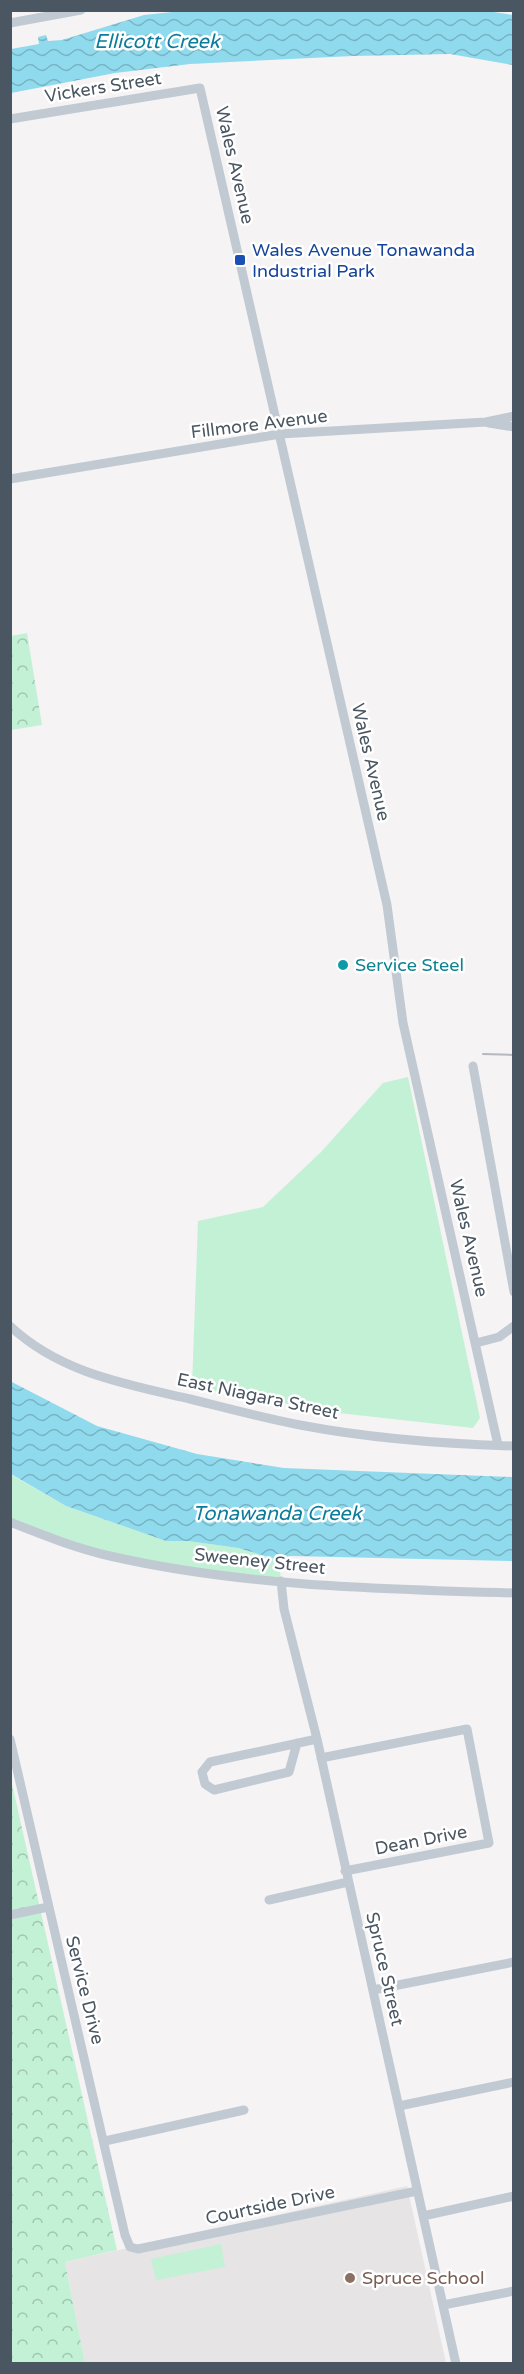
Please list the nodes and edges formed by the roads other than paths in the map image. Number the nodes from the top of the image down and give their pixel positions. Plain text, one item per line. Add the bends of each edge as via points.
1 (81, 10) edge
2 (10, 23) edge
3 (200, 88) joint
4 (10, 119) edge
5 (513, 416) edge
6 (486, 422) junction
7 (513, 427) edge
8 (280, 434) junction
9 (10, 479) edge
10 (473, 1066) dead end
11 (513, 1292) edge
12 (10, 1326) edge
13 (513, 1326) edge
14 (476, 1343) junction
15 (498, 1445) junction
16 (513, 1446) edge
17 (10, 1521) edge
18 (281, 1581) junction
19 (513, 1593) edge
20 (10, 1739) edge
21 (317, 1739) junction
22 (297, 1743) junction
23 (321, 1758) junction
24 (345, 1871) junction
25 (348, 1881) junction
26 (269, 1900) dead end
27 (48, 1907) junction
28 (10, 1915) edge
29 (513, 1962) edge
30 (373, 1990) junction
31 (513, 2082) edge
32 (399, 2106) junction
33 (244, 2110) dead end
34 (105, 2141) junction
35 (417, 2191) junction
36 (513, 2196) edge
37 (423, 2216) junction
38 (130, 2247) joint
39 (513, 2291) edge
40 (443, 2305) junction
41 (456, 2364) edge

1 - 2 street
3 - 4 street, Vickers Street
3 - 8 street, Wales Avenue
5 - 6 street, Fillmore Avenue
6 - 7 street
6 - 8 street, Fillmore Avenue
8 - 9 street, Fillmore Avenue
8 - 14 street, Wales Avenue via 387,904 403,1023
10 - 11 street
12 - 15 street, East Niagara Street via 68,1366 107,1379 301,1425
13 - 14 street via 499,1337
14 - 15 street, Wales Avenue
15 - 16 street, East Niagara Street
17 - 18 street, Sweeney Street via 108,1556
18 - 19 street, Sweeney Street
18 - 21 street, Spruce Street via 284,1609
20 - 27 street, Service Drive
21 - 22 street
21 - 23 street, Spruce Street
22 - 22 street via 210,1762 202,1772 205,1784 214,1790 289,1772
23 - 24 street, Spruce Street
23 - 24 street, Dean Drive via 467,1729 489,1843
24 - 25 street, Spruce Street
25 - 26 street
25 - 30 street, Spruce Street
27 - 28 street
27 - 34 street, Service Drive
29 - 30 street
30 - 32 street, Spruce Street
31 - 32 street
32 - 35 street, Spruce Street
33 - 34 street
34 - 38 street, Service Drive
35 - 37 street, Spruce Street
35 - 38 street, Courtside Drive via 138,2249
36 - 37 street
37 - 40 street, Spruce Street
39 - 40 street
40 - 41 street, Spruce Street

